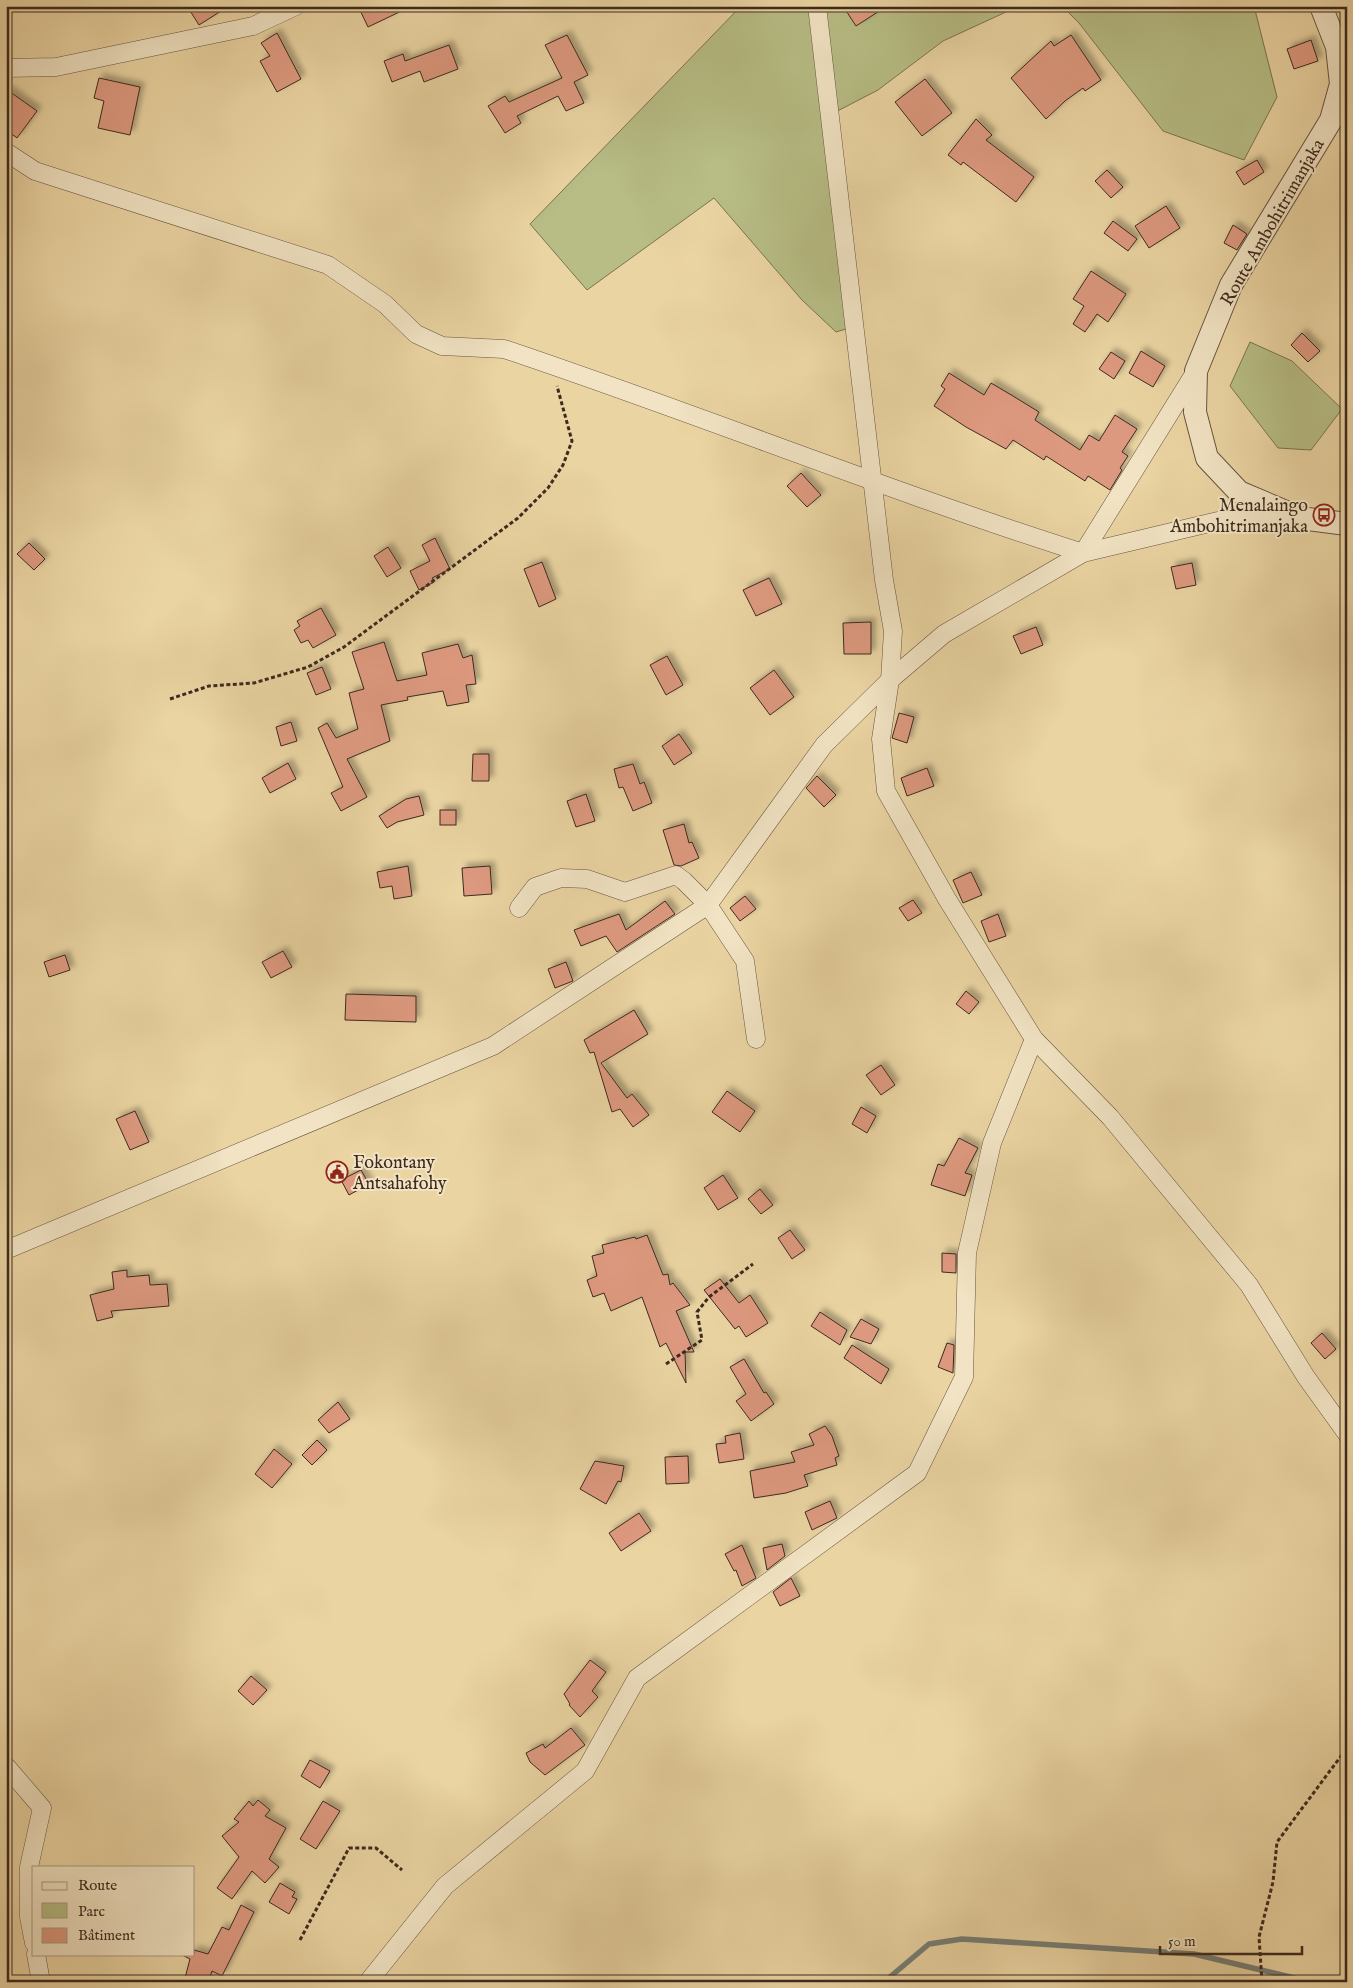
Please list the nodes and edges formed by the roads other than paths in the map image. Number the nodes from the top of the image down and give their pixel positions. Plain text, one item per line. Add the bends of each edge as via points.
1 (296, 6) edge
2 (817, 6) edge
3 (1320, 6) edge
4 (1338, 47) junction
5 (6, 68) edge
6 (1347, 68) edge
7 (6, 152) edge
8 (1196, 371) junction
9 (874, 483) junction
10 (1300, 518) junction
11 (1347, 524) edge
12 (1083, 553) junction
13 (890, 680) junction
14 (708, 905) junction
15 (519, 908) dead end
16 (1034, 1038) junction
17 (756, 1039) dead end
18 (6, 1250) edge
19 (1347, 1434) edge
20 (6, 1766) edge
21 (32, 1932) edge
22 (36, 1956) edge
23 (41, 1982) edge
24 (368, 1982) edge

1 - 5 street via 253,26 56,67
2 - 9 street
3 - 4 street, Route Ambohitrimanjaka
4 - 6 street
4 - 8 street, Route Ambohitrimanjaka via 1340,84 1330,120 1231,285
7 - 9 street via 36,171 328,265 385,304 416,334 442,346 504,349
8 - 10 street, Route Ambohitrimanjaka via 1195,412 1207,458 1239,492
8 - 12 street
9 - 12 street
9 - 13 street via 893,631
10 - 11 street, Route Ambohitrimanjaka
10 - 12 street via 1218,521
12 - 13 street via 944,634
13 - 14 street via 824,745
13 - 16 street via 881,739 886,791 947,899
14 - 15 street via 676,875 625,892 587,879 561,878 535,887
14 - 17 street via 745,961
14 - 18 street via 493,1046
16 - 19 street via 1110,1117 1249,1285 1306,1377
16 - 24 street via 992,1143 967,1253 964,1377 917,1473 637,1678 585,1771 445,1886
20 - 21 street via 42,1808 29,1867
22 - 23 street

